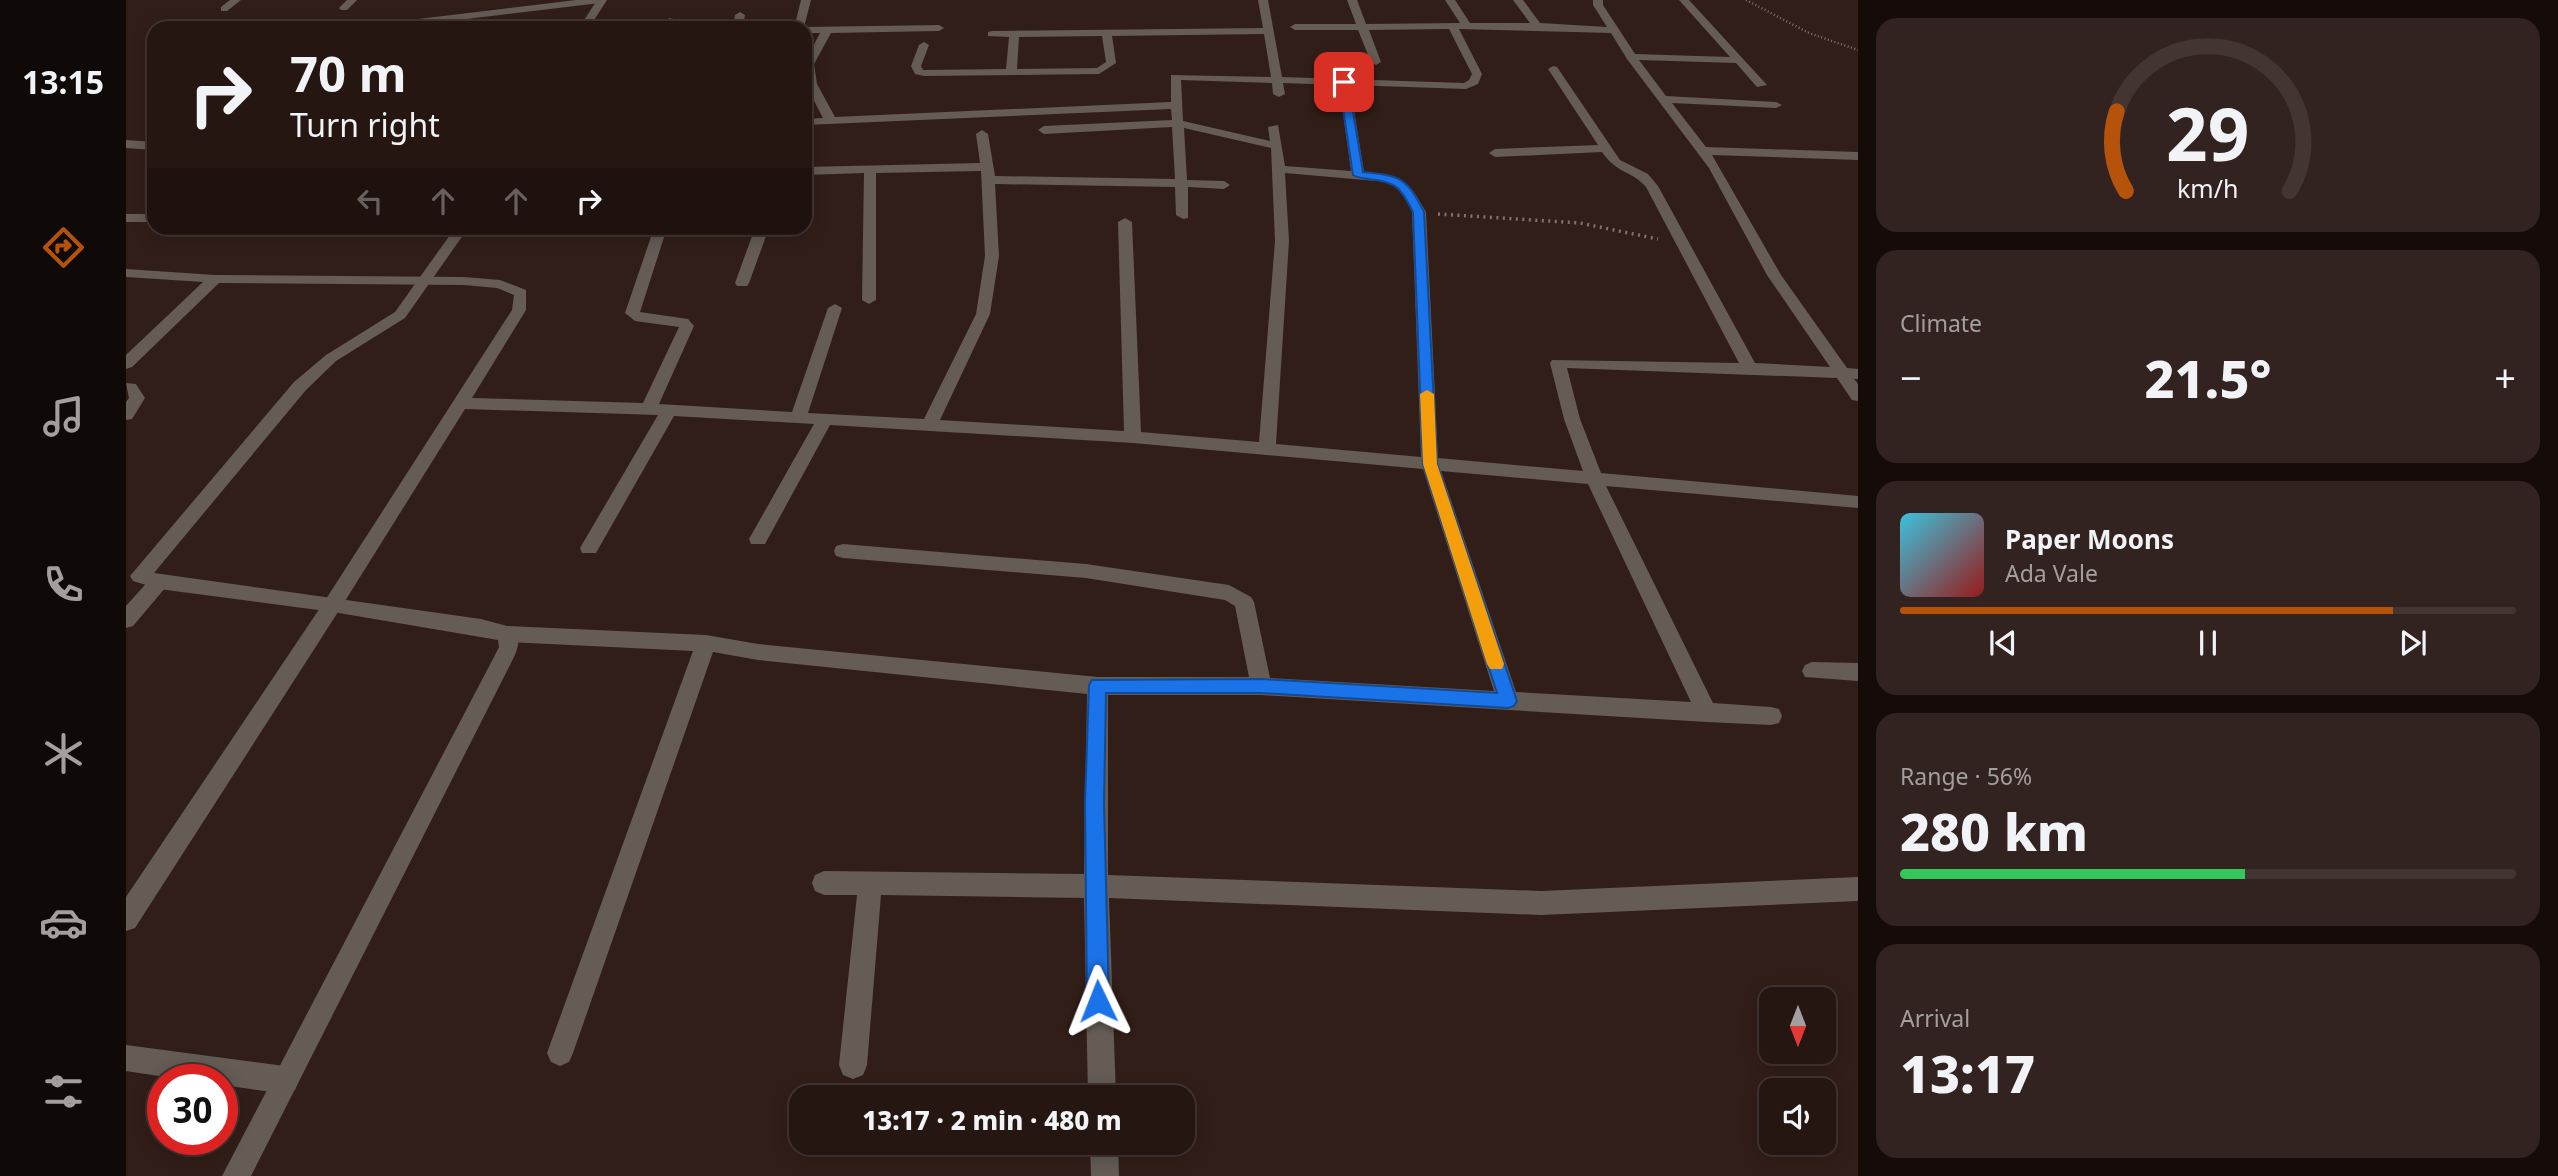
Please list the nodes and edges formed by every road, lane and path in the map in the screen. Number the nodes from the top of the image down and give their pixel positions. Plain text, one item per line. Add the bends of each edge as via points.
1 (236, 0) edge
2 (352, 0) edge
3 (601, 0) edge
4 (806, 0) edge
5 (1263, 0) edge
6 (1352, 0) edge
7 (1450, 0) edge
8 (1518, 0) edge
9 (1598, 0) edge
10 (1684, 0) edge
11 (1746, 0) edge
12 (344, 8) dead end
13 (223, 9) dead end
14 (491, 13) junction
15 (740, 15) dead end
16 (425, 21) edge
17 (485, 21) edge
18 (588, 21) edge
19 (739, 21) edge
20 (801, 21) edge
21 (1452, 26) junction
22 (1467, 26) junction
23 (939, 27) dead end
24 (1295, 27) dead end
25 (1362, 27) junction
26 (1538, 27) junction
27 (812, 30) edge
28 (827, 30) junction
29 (1612, 30) junction
30 (1269, 31) junction
31 (1107, 33) junction
32 (992, 34) dead end
33 (1014, 34) junction
34 (923, 45) dead end
35 (1858, 50) edge
36 (1631, 57) junction
37 (812, 58) edge
38 (1739, 60) junction
39 (1376, 62) dead end
40 (1553, 69) dead end
41 (1011, 73) junction
42 (1277, 79) junction
43 (1344, 82) junction
44 (1761, 85) dead end
45 (812, 90) edge
46 (1279, 94) dead end
47 (1665, 99) junction
48 (1776, 104) dead end
49 (1176, 106) junction
50 (831, 121) junction
51 (812, 122) edge
52 (1179, 123) junction
53 (1274, 127) dead end
54 (1044, 130) dead end
55 (982, 134) dead end
56 (126, 144) edge
57 (147, 146) edge
58 (1276, 146) junction
59 (1606, 148) junction
60 (1703, 150) junction
61 (1496, 153) dead end
62 (1858, 156) edge
63 (870, 168) junction
64 (1279, 169) junction
65 (812, 171) edge
66 (988, 173) junction
67 (1358, 175) junction
68 (1180, 182) junction
69 (1224, 185) dead end
70 (1419, 212) junction
71 (1183, 215) dead end
72 (126, 218) edge
73 (147, 218) edge
74 (1125, 222) dead end
75 (456, 235) edge
76 (659, 235) edge
77 (760, 235) edge
78 (1683, 242) junction
79 (128, 275) edge
80 (215, 279) junction
81 (427, 280) junction
82 (743, 283) dead end
83 (869, 300) dead end
84 (835, 308) dead end
85 (126, 365) edge
86 (1750, 368) junction
87 (1841, 373) junction
88 (1858, 374) edge
89 (126, 387) edge
90 (1858, 396) edge
91 (459, 403) junction
92 (649, 409) junction
93 (669, 411) junction
94 (126, 415) edge
95 (798, 418) junction
96 (825, 419) junction
97 (930, 425) junction
98 (1133, 437) junction
99 (1267, 450) junction
100 (1430, 464) junction
101 (1595, 480) junction
102 (1858, 502) edge
103 (758, 539) dead end
104 (589, 548) dead end
105 (844, 551) dead end
106 (142, 578) edge
107 (333, 604) junction
108 (126, 620) edge
109 (508, 634) junction
110 (706, 643) junction
111 (1812, 671) dead end
112 (1858, 672) edge
113 (1098, 685) junction
114 (1261, 686) junction
115 (1508, 701) junction
116 (1707, 713) junction
117 (1771, 716) dead end
118 (824, 883) dead end
119 (870, 884) junction
120 (1096, 886) junction
121 (1858, 889) edge
122 (126, 919) edge
123 (560, 1053) dead end
124 (126, 1058) edge
125 (853, 1065) dead end
126 (285, 1080) junction
127 (1102, 1085) edge
128 (1104, 1155) edge
129 (236, 1176) edge
130 (1105, 1176) edge

1 - 13 street
2 - 12 street
3 - 14 street
3 - 18 street
4 - 20 street
5 - 30 street
6 - 25 street
7 - 22 street
8 - 26 street
9 - 29 street
10 - 38 street
11 - 35 path via 1809,33
14 - 16 street
14 - 17 street
15 - 19 street
21 - 22 street
21 - 25 street
21 - 43 street via 1477,74 1474,82 1465,86
22 - 26 street
23 - 28 street
24 - 25 street
25 - 39 street
26 - 29 street
27 - 28 street
28 - 37 street
29 - 36 street
30 - 31 street
30 - 42 street
31 - 33 street
31 - 41 street via 1111,63 1104,69
32 - 33 street
33 - 41 street
34 - 41 street via 916,66 919,72
36 - 38 street
36 - 47 street
38 - 44 street
40 - 59 street
42 - 43 street
42 - 46 street
42 - 49 street via 1175,77
43 - 67 street
45 - 50 street
47 - 48 street
47 - 60 street
49 - 50 street
49 - 52 street
50 - 51 street
52 - 54 street
52 - 58 street
52 - 68 street
53 - 58 street
55 - 66 street
56 - 57 street
58 - 64 street
59 - 61 street
59 - 78 street via 1619,167 1649,181
60 - 62 street
60 - 87 street via 1774,275
63 - 65 street
63 - 66 street
63 - 83 street
64 - 67 street
64 - 99 street via 1282,241
66 - 68 street
66 - 97 street via 992,256 983,314
67 - 70 street via 1391,178 1407,189
68 - 69 street
68 - 71 street
70 - 78 path via 1580,223
70 - 100 street
72 - 73 street
74 - 98 street
75 - 81 street
76 - 92 street via 632,313 687,326
77 - 82 street
78 - 86 street
79 - 80 street
80 - 81 street
80 - 85 street
81 - 91 street via 500,284 521,293 519,310
81 - 106 street via 400,315 331,358 300,386
84 - 95 street
86 - 87 street
86 - 101 street via 1558,363 1572,419
87 - 88 street
87 - 90 street
89 - 94 street via 137,398
91 - 92 street
91 - 107 street
92 - 93 street
93 - 95 street
93 - 104 street
95 - 96 street
96 - 97 street
96 - 103 street
97 - 98 street
98 - 99 street
99 - 100 street
100 - 101 street
100 - 115 street
101 - 102 street
101 - 116 street
105 - 114 street via 1086,571 1228,593 1244,602
106 - 107 street
106 - 108 street
107 - 109 street
107 - 122 street
109 - 110 street
109 - 126 street via 509,647 502,661
110 - 113 street
110 - 123 street
111 - 112 street
113 - 114 street
113 - 120 street
114 - 115 street
115 - 116 street
116 - 117 street
118 - 119 street
119 - 120 street
119 - 125 street
120 - 121 street via 1541,903
120 - 127 street
124 - 126 street
126 - 129 street
128 - 130 street

